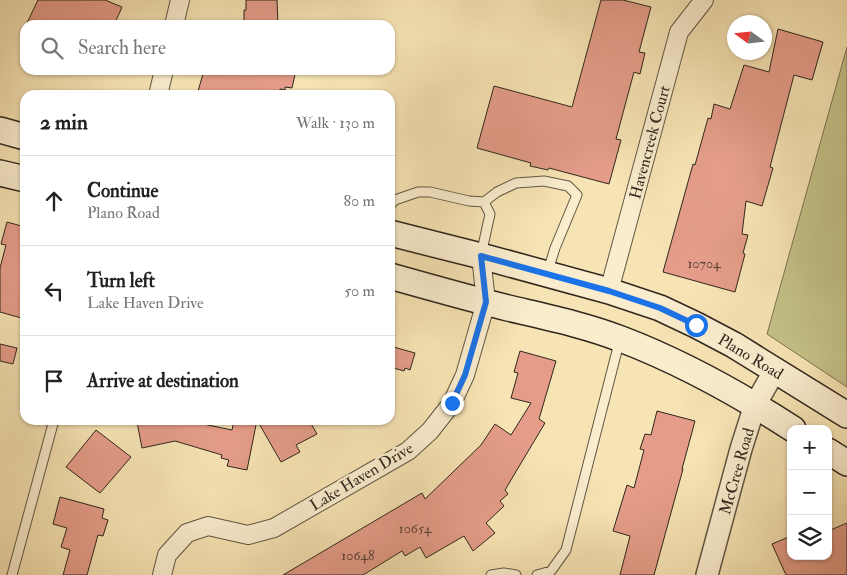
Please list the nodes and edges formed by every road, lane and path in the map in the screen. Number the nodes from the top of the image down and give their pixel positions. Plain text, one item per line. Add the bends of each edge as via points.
1 (180, 0) edge
2 (704, 0) edge
3 (175, 20) edge
4 (163, 75) edge
5 (159, 90) edge
6 (0, 130) edge
7 (20, 136) edge
8 (0, 173) edge
9 (20, 178) edge
10 (395, 200) edge
11 (484, 202) junction
12 (395, 234) edge
13 (481, 256) junction
14 (547, 274) junction
15 (395, 277) edge
16 (609, 291) junction
17 (486, 302) junction
18 (620, 339) junction
19 (775, 370) junction
20 (755, 405) junction
21 (847, 415) edge
22 (53, 425) edge
23 (787, 425) edge
24 (832, 454) edge
25 (847, 463) edge
26 (12, 575) edge
27 (162, 575) edge
28 (492, 575) edge
29 (516, 575) edge
30 (537, 575) edge
31 (707, 575) edge

1 - 3 street
2 - 16 street, Havencreek Court via 679,32
4 - 5 street
6 - 7 main road
8 - 9 main road
10 - 11 lane via 418,192 430,192
11 - 13 lane via 490,214
11 - 14 lane via 516,184 544,181 568,186 577,195
12 - 13 main road, Plano Road
13 - 14 main road, Plano Road
13 - 17 street, Lake Haven Drive
14 - 16 main road, Plano Road
15 - 17 main road
16 - 19 main road, Plano Road via 660,308 696,325
17 - 18 main road via 579,325
17 - 27 street, Lake Haven Drive via 465,375 452,403 430,431 408,451 274,528 248,535 208,526 187,533 167,555
18 - 20 main road via 668,359
18 - 30 lane via 566,550 550,571
19 - 20 street, McCree Road
19 - 21 main road, Plano Road
20 - 23 main road
20 - 31 street, McCree Road
22 - 26 lane
24 - 25 main road
28 - 29 lane

